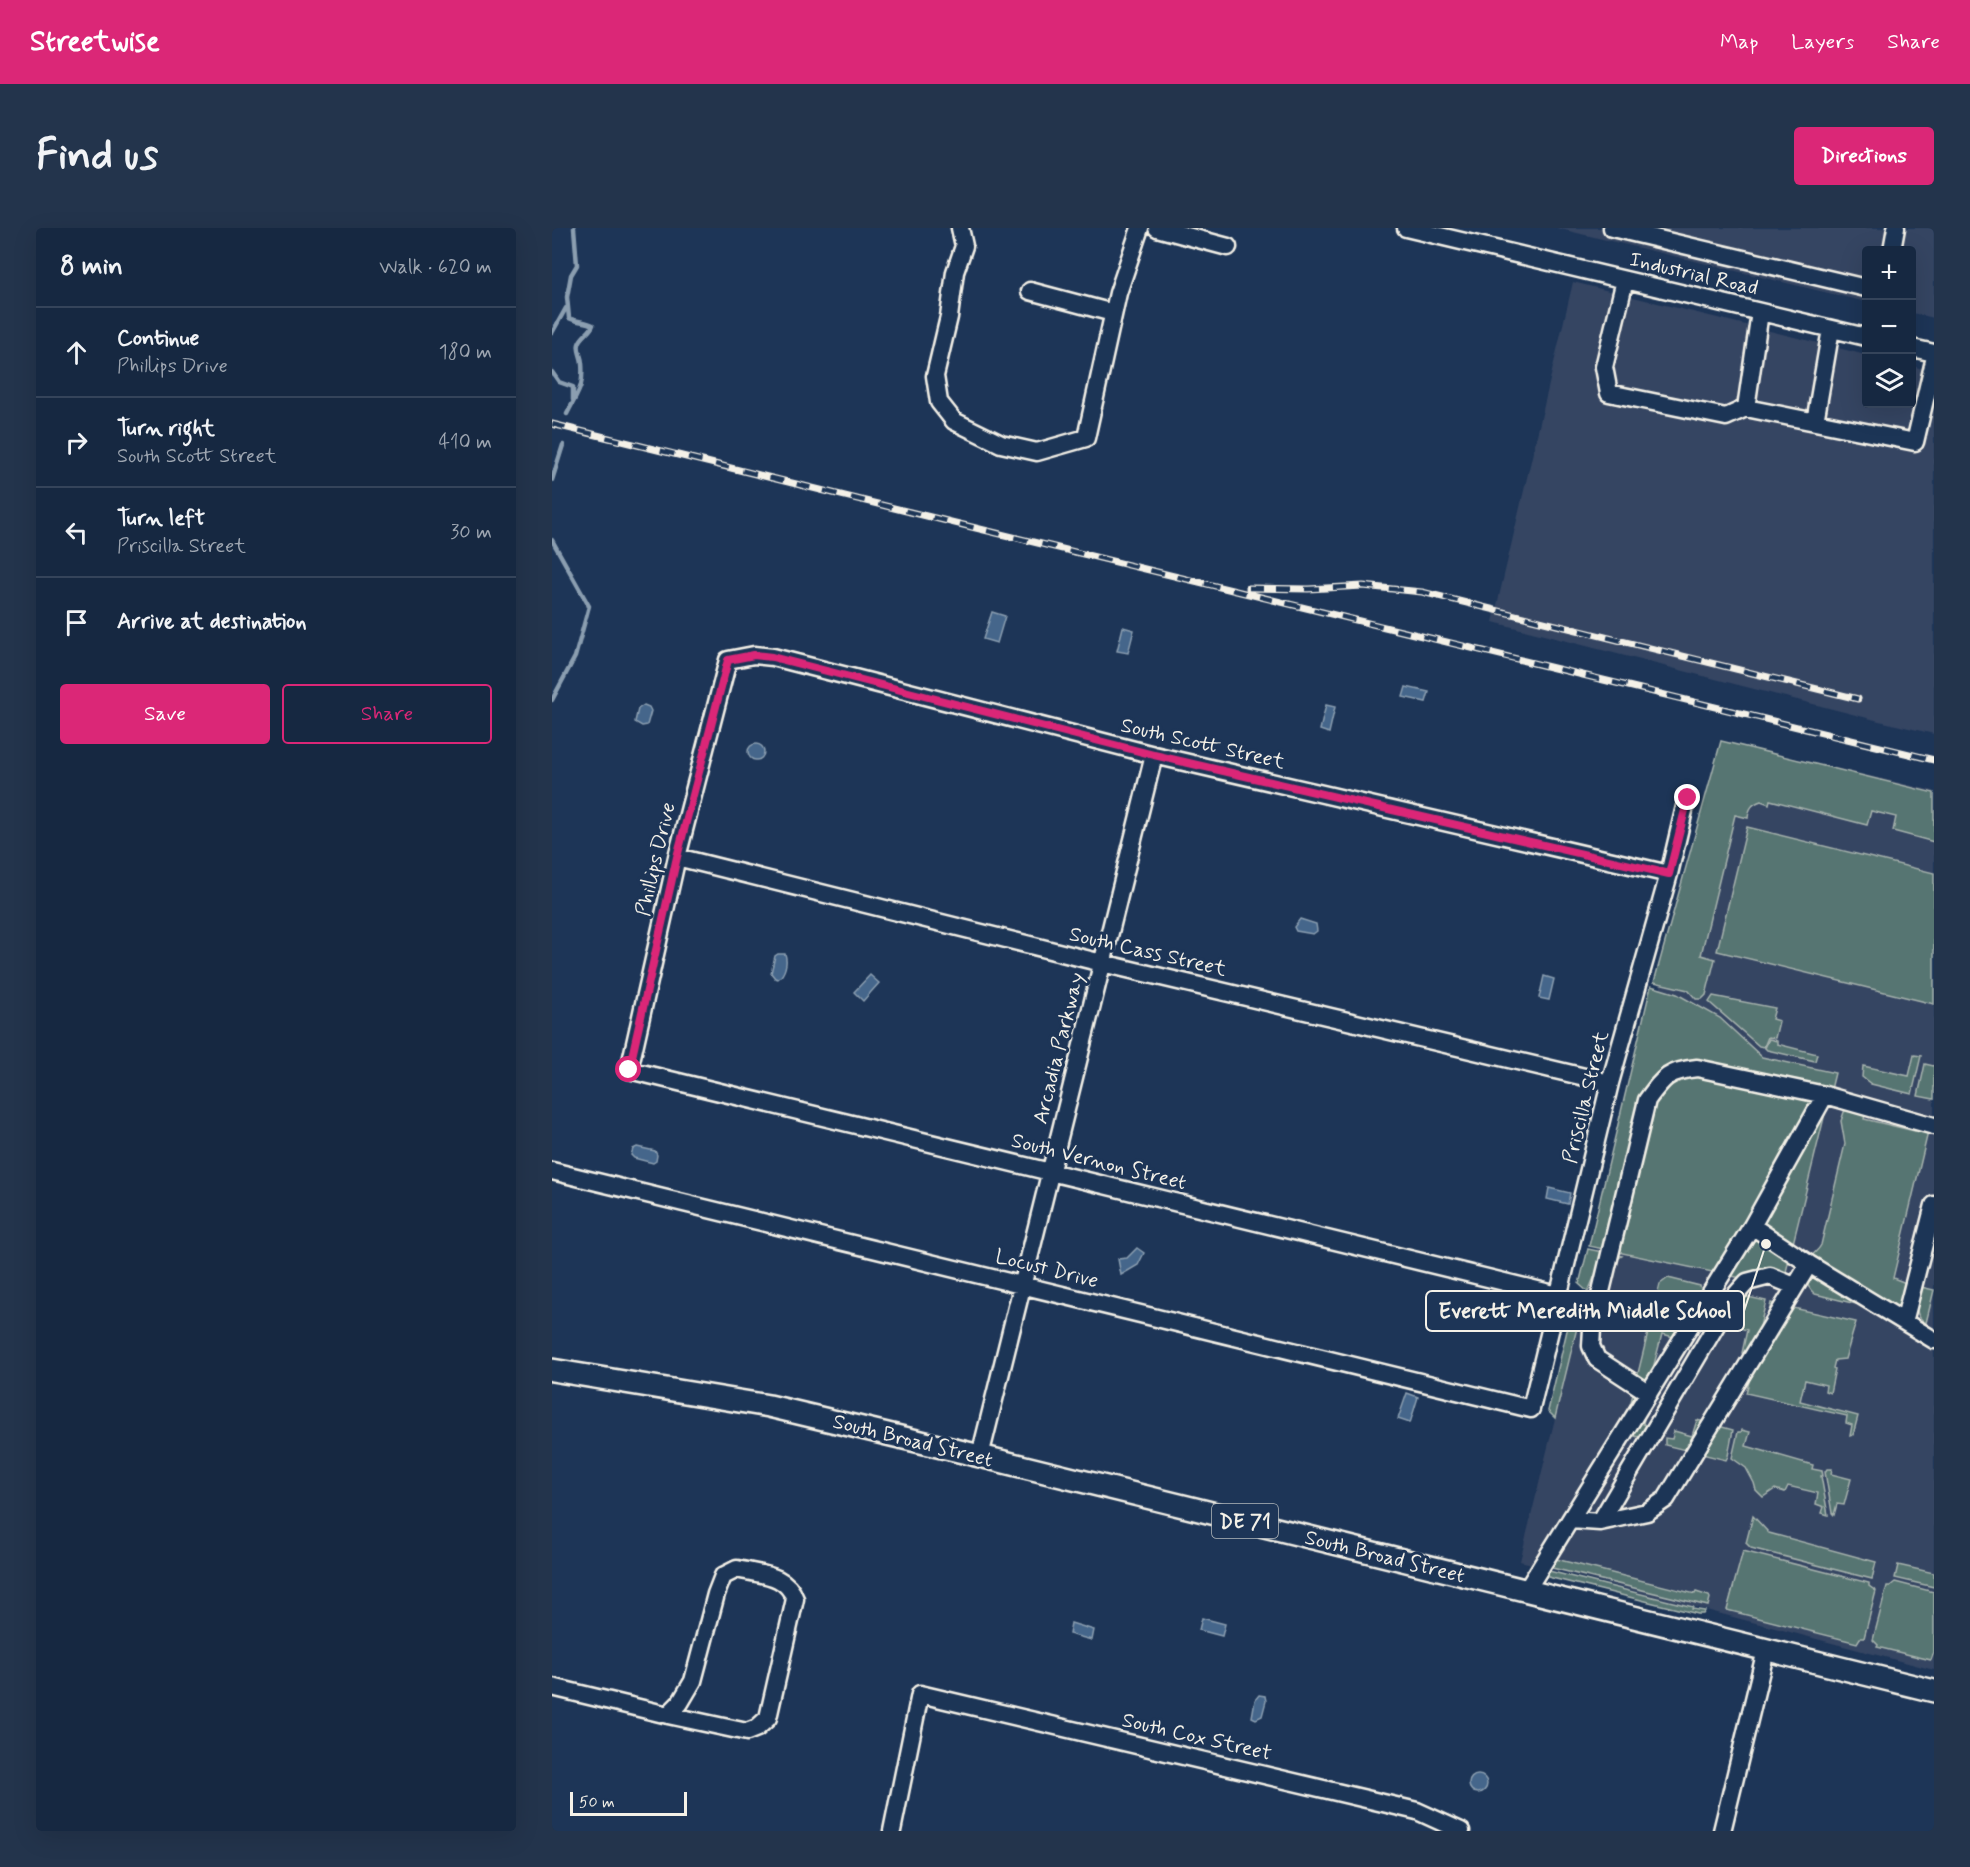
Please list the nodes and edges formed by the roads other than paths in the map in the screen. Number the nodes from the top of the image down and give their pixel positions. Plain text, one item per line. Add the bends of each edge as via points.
1 (960, 228) edge
2 (1140, 228) edge
3 (1157, 228) edge
4 (1406, 228) edge
5 (1612, 228) edge
6 (1896, 228) edge
7 (1893, 246) edge
8 (1228, 247) dead end
9 (1625, 280) junction
10 (1862, 287) edge
11 (1030, 291) dead end
12 (1760, 312) junction
13 (1113, 313) junction
14 (1831, 329) junction
15 (1862, 336) edge
16 (1916, 349) edge
17 (1934, 353) edge
18 (1934, 361) edge
19 (1746, 408) junction
20 (1815, 422) junction
21 (728, 660) joint
22 (1154, 755) junction
23 (1688, 798) dead end
24 (677, 857) junction
25 (1669, 874) junction
26 (1102, 963) junction
27 (629, 1070) joint
28 (1610, 1083) junction
29 (1825, 1095) junction
30 (1934, 1126) edge
31 (552, 1171) edge
32 (1051, 1173) junction
33 (1934, 1205) edge
34 (1752, 1226) junction
35 (1931, 1226) edge
36 (1809, 1264) junction
37 (1022, 1285) junction
38 (1794, 1286) junction
39 (1558, 1295) junction
40 (1904, 1322) junction
41 (1934, 1340) edge
42 (552, 1370) edge
43 (1649, 1392) junction
44 (1531, 1409) joint
45 (980, 1456) junction
46 (1571, 1520) junction
47 (1600, 1522) junction
48 (1526, 1591) junction
49 (1766, 1650) junction
50 (552, 1687) edge
51 (1934, 1691) edge
52 (668, 1716) junction
53 (892, 1831) edge
54 (1461, 1831) edge
55 (1722, 1831) edge

1 - 13 street via 964,246 955,272 935,376 939,402 954,421 1001,444 1037,452 1086,438
2 - 13 street
3 - 8 street
4 - 9 street, Industrial Road
5 - 10 street
6 - 7 street
9 - 12 street, Industrial Road
9 - 19 street via 1604,367 1609,393 1726,417
11 - 13 street
12 - 14 street, Industrial Road
12 - 19 street
14 - 15 street, Industrial Road
14 - 20 street
16 - 17 street
18 - 20 street via 1915,442
19 - 20 street
21 - 22 street, South Scott Street via 754,655 772,657
21 - 24 street, Phillips Drive
22 - 25 street, South Scott Street
22 - 26 street, Arcadia Parkway
23 - 25 street, Priscilla Street
24 - 26 street, South Cass Street
24 - 27 street, Phillips Drive
25 - 28 street, Priscilla Street
26 - 28 street, South Cass Street
26 - 32 street, Arcadia Parkway
27 - 32 street, South Vernon Street
28 - 39 street, Priscilla Street
29 - 30 street
29 - 34 street
29 - 43 street via 1697,1068 1677,1070 1647,1100 1591,1346 1597,1359
31 - 37 street, Locust Drive
32 - 37 street, Arcadia Parkway
32 - 39 street, South Vernon Street
33 - 35 street
34 - 36 street
34 - 43 street
35 - 40 street
36 - 38 street
36 - 40 street
37 - 44 street, Locust Drive
37 - 45 street, Arcadia Parkway
38 - 47 street via 1666,1499 1647,1512
38 - 47 street via 1770,1276 1747,1282 1731,1300
39 - 44 street, Priscilla Street
40 - 41 street
42 - 45 main road, South Broad Street / DE 71 via 769,1406
43 - 46 street
45 - 48 main road, South Broad Street / DE 71
46 - 47 street
46 - 48 street
48 - 49 main road, South Broad Street / DE 71
49 - 51 main road, South Broad Street / DE 71
49 - 55 street
50 - 52 street
52 - 52 street via 747,1732 768,1718 795,1599 791,1587 782,1580 737,1569 723,1576 693,1681
53 - 54 street, South Cox Street via 920,1694 1417,1811

